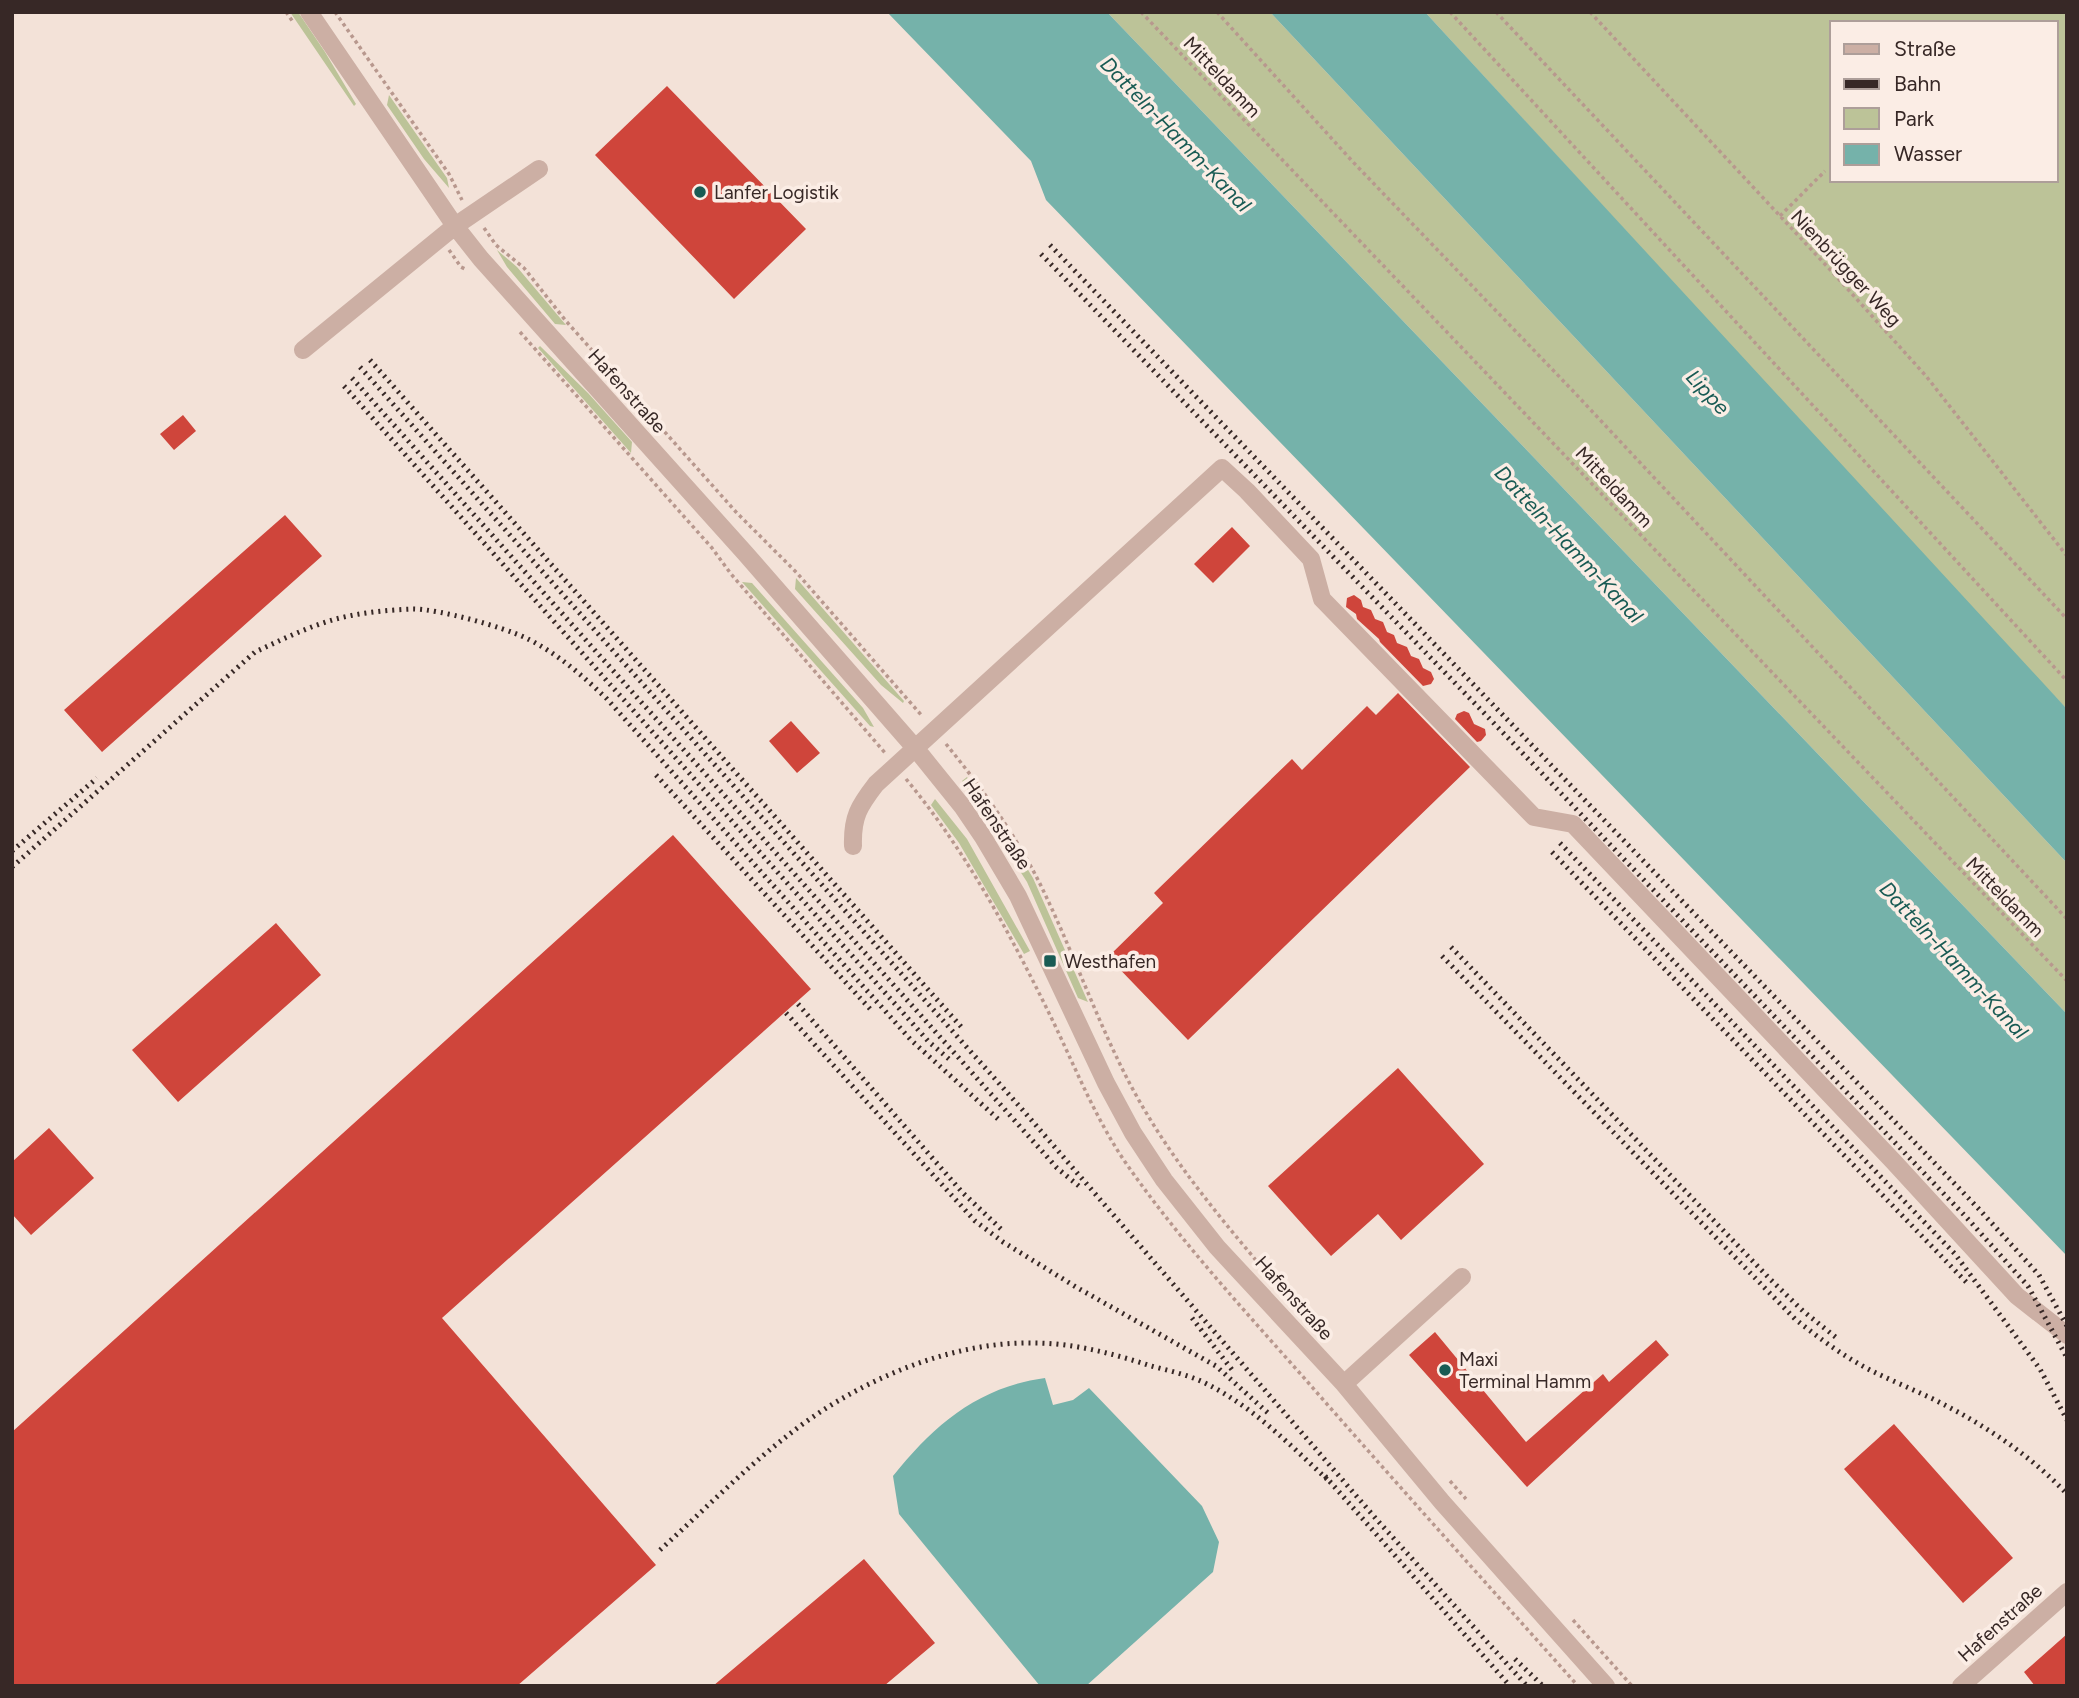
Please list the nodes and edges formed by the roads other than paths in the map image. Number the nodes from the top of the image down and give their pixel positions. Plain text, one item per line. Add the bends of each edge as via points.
1 (309, 12) edge
2 (539, 169) dead end
3 (455, 226) junction
4 (303, 349) dead end
5 (916, 749) junction
6 (853, 846) dead end
7 (1462, 1277) dead end
8 (2067, 1335) edge
9 (1344, 1384) junction
10 (2067, 1592) edge
11 (1606, 1686) edge
12 (1961, 1686) edge

1 - 3 street, Hafenstraße
2 - 3 street
3 - 4 street
3 - 5 street, Hafenstraße
5 - 6 street via 876,784 856,813
5 - 8 street via 1222,468 1311,559 1322,599 1331,609 1534,817 1573,824 2017,1296
5 - 9 street, Hafenstraße via 1003,868 1106,1083 1164,1180 1210,1238
7 - 9 street
9 - 11 street, Hafenstraße
10 - 12 street, Hafenstraße

